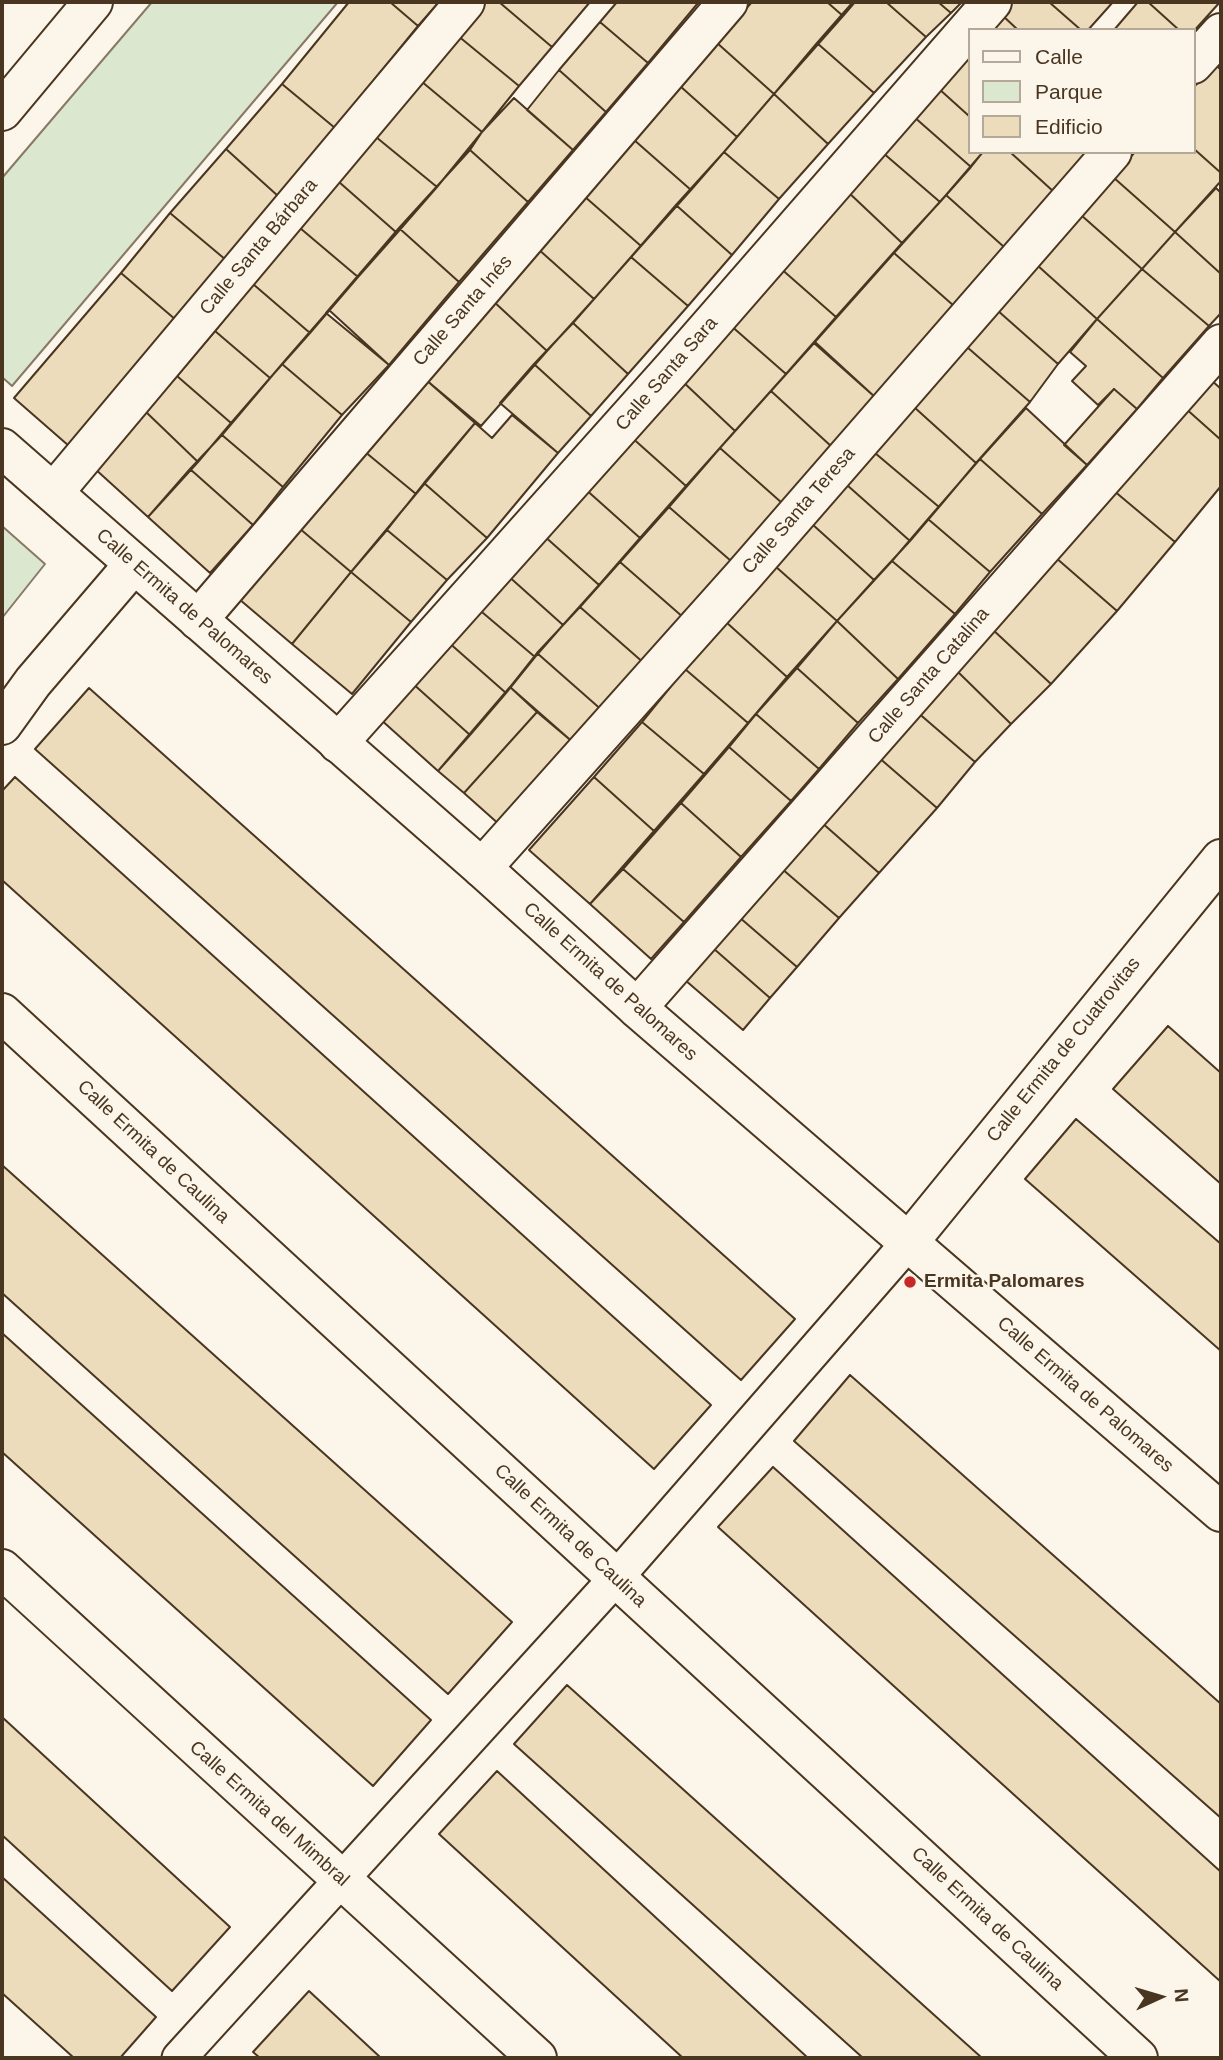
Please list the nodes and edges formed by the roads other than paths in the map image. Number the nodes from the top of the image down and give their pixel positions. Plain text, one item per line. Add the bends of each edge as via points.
1 (465, 2) edge
2 (728, 2) edge
3 (992, 2) edge
4 (86, 4) edge
5 (969, 28) edge
6 (968, 30) edge
7 (1221, 33) edge
8 (1195, 62) edge
9 (2, 111) edge
10 (1110, 154) edge
11 (1221, 344) edge
12 (2, 448) edge
13 (54, 492) junction
14 (134, 564) junction
15 (198, 620) junction
16 (2, 725) edge
17 (338, 743) junction
18 (482, 868) junction
19 (1214, 883) edge
20 (637, 1008) junction
21 (2, 1013) edge
22 (908, 1243) junction
23 (1221, 1512) edge
24 (2, 1569) edge
25 (616, 1578) junction
26 (342, 1880) junction
27 (179, 2058) edge
28 (537, 2058) edge
29 (1138, 2058) edge

1 - 13 street, Calle Santa Bárbara
2 - 15 street, Calle Santa Inés
3 - 5 street, Calle Santa Sara
4 - 9 street
6 - 17 street, Calle Santa Sara
7 - 8 street
10 - 18 street, Calle Santa Teresa
11 - 20 street, Calle Santa Catalina
12 - 13 street, Calle Ermita de Palomares
13 - 14 street, Calle Ermita de Palomares
14 - 15 street, Calle Ermita de Palomares
14 - 16 street
15 - 17 street, Calle Ermita de Palomares
17 - 18 street, Calle Ermita de Palomares
18 - 20 street, Calle Ermita de Palomares
19 - 22 street, Calle Ermita de Cuatrovitas
20 - 22 street, Calle Ermita de Palomares
21 - 25 street, Calle Ermita de Caulina
22 - 23 street, Calle Ermita de Palomares
22 - 25 street
24 - 26 street, Calle Ermita del Mimbral
25 - 26 street
25 - 29 street, Calle Ermita de Caulina
26 - 27 street
26 - 28 street, Calle Ermita del Mimbral

